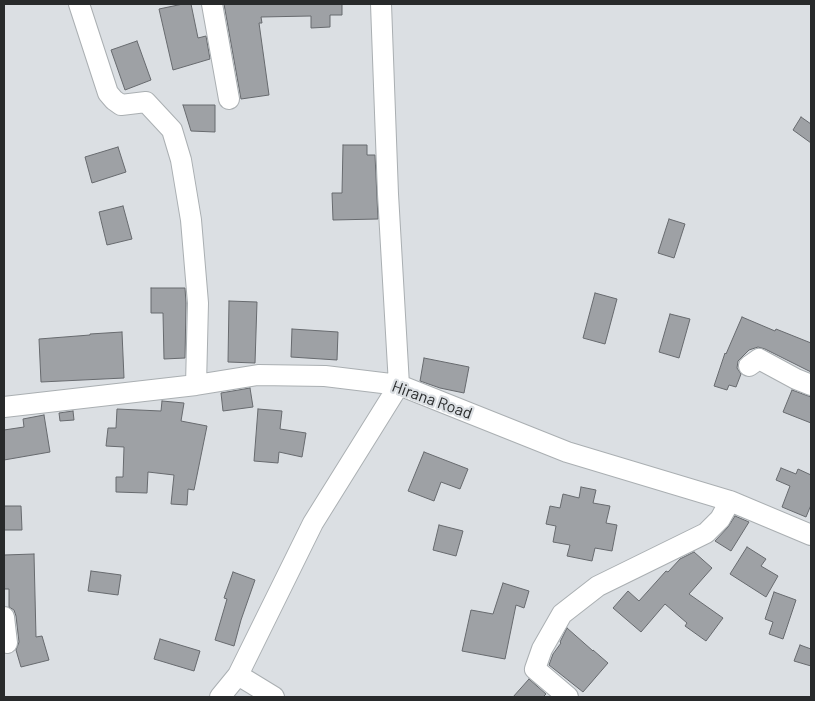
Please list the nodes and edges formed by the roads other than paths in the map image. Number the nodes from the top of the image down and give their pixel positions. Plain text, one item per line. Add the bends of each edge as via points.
1 (79, 4) edge
2 (212, 4) edge
3 (381, 4) edge
4 (229, 99) dead end
5 (749, 366) dead end
6 (399, 385) junction
7 (811, 385) edge
8 (196, 386) junction
9 (4, 407) edge
10 (730, 501) junction
11 (811, 535) edge
12 (4, 617) edge
13 (6, 643) dead end
14 (238, 675) junction
15 (220, 697) edge
16 (274, 697) edge
17 (568, 697) edge

1 - 8 street via 108,92 122,105 146,102 172,130 181,160 191,220 198,303
2 - 4 street
3 - 6 street via 387,185
5 - 7 street via 760,359
6 - 8 street, Hirana Road via 325,376 258,375
6 - 10 street, Hirana Road via 567,452
6 - 14 street via 313,523
8 - 9 street, Hirana Road
10 - 11 street, Hirana Road
10 - 17 street via 720,519 706,533 598,586 562,614 542,649 535,669
12 - 13 street
14 - 15 street
14 - 16 street

